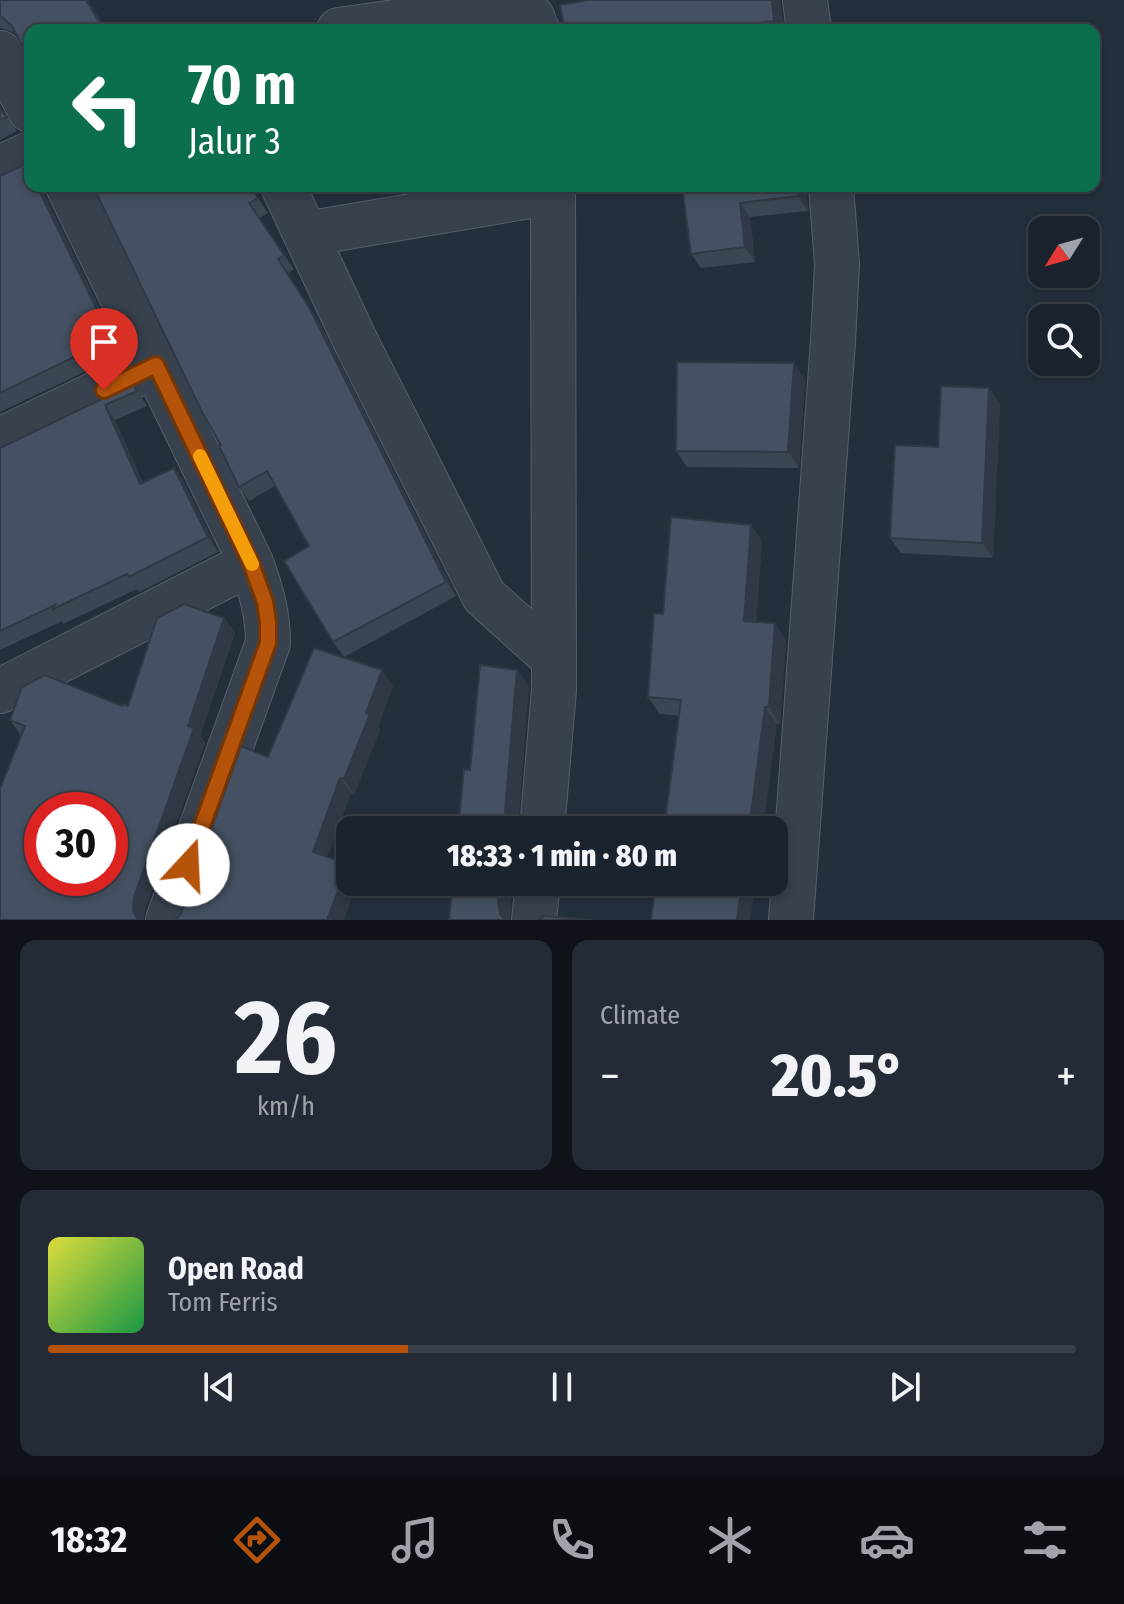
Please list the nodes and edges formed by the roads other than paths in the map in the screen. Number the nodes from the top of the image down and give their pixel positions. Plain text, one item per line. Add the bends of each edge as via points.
1 (805, 0) edge
2 (381, 24) edge
3 (535, 24) edge
4 (808, 24) edge
5 (0, 53) edge
6 (24, 99) edge
7 (24, 157) edge
8 (0, 168) edge
9 (71, 192) edge
10 (286, 192) edge
11 (537, 192) edge
12 (553, 192) edge
13 (831, 192) edge
14 (306, 234) junction
15 (156, 365) junction
16 (0, 440) edge
17 (251, 563) junction
18 (553, 658) junction
19 (0, 691) edge
20 (543, 816) edge
21 (537, 896) edge
22 (168, 920) edge
23 (534, 920) edge
24 (791, 920) edge

1 - 4 street
2 - 3 street via 516,5
5 - 6 street
7 - 8 street
9 - 15 street
10 - 14 street
11 - 14 street
12 - 18 street
13 - 24 street via 837,264 833,341
14 - 18 street via 484,596
15 - 16 street
15 - 17 street
17 - 19 street
17 - 22 street via 265,602 268,643
18 - 20 street
21 - 23 street

